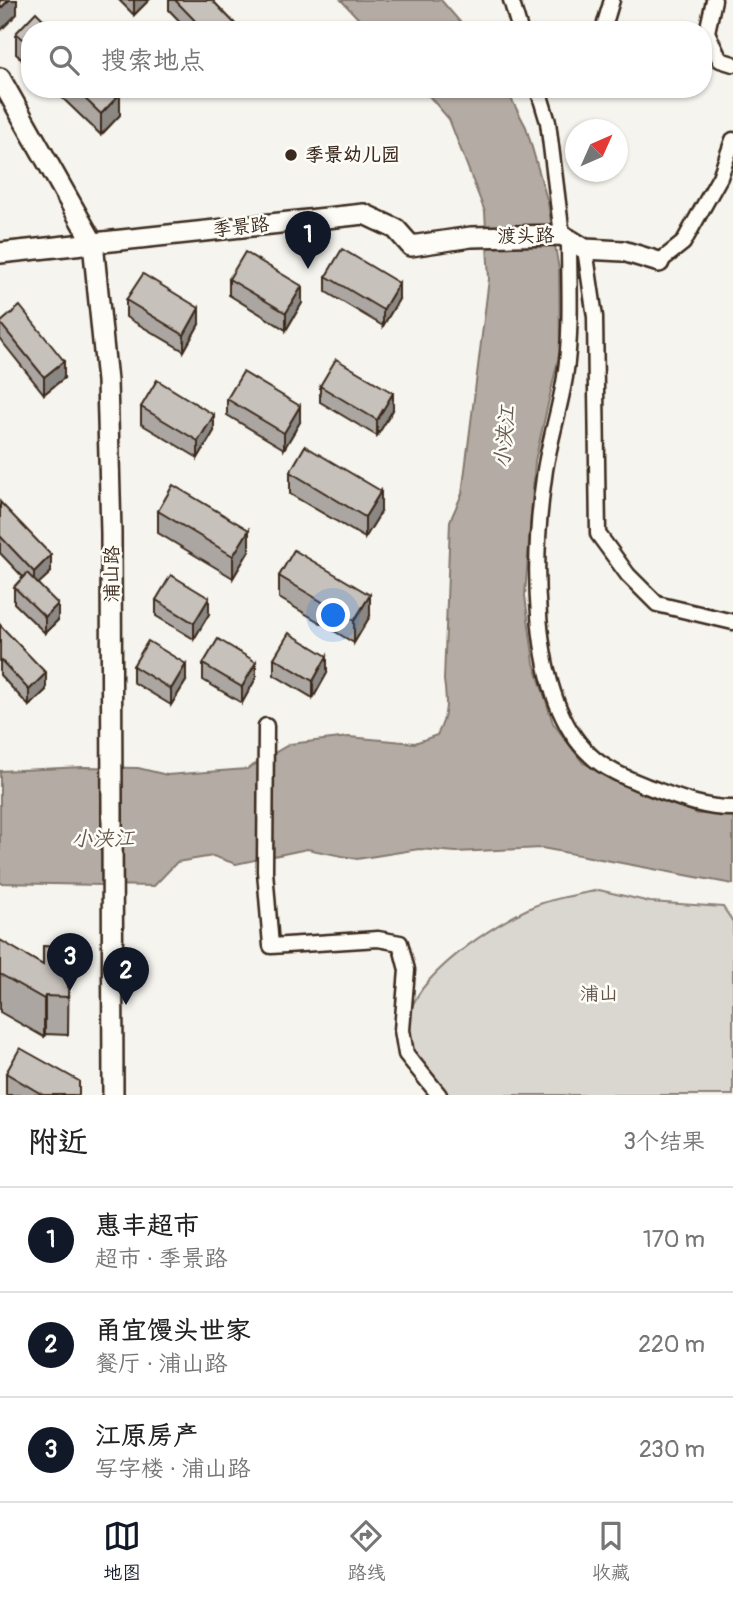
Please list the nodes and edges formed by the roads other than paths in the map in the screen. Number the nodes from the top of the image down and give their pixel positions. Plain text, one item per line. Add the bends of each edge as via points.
1 (510, 0) edge
2 (612, 0) edge
3 (714, 0) edge
4 (517, 21) edge
5 (606, 21) edge
6 (709, 21) edge
7 (712, 43) edge
8 (733, 64) edge
9 (0, 78) edge
10 (541, 98) edge
11 (733, 140) edge
12 (471, 237) joint
13 (572, 241) junction
14 (93, 243) junction
15 (0, 253) edge
16 (659, 262) joint
17 (733, 622) edge
18 (266, 726) dead end
19 (733, 808) edge
20 (113, 1095) edge
21 (439, 1095) edge

1 - 4 street
2 - 5 street
3 - 6 street
7 - 8 street via 720,60
9 - 14 street, 浦山路
10 - 13 street
11 - 16 street via 720,177 683,243
12 - 13 street, 渡头路
12 - 14 street, 季景路 via 411,246 396,229 364,214
13 - 16 street, 渡头路
13 - 17 street via 595,317 598,534 657,604
13 - 19 street via 566,375 545,468 540,515 539,612 546,668 555,699 591,756 632,780 687,801
14 - 15 street, 季景路
14 - 20 street, 浦山路 via 107,381
18 - 21 street via 265,871 271,946 378,939 400,943 407,970 402,1030 406,1054

